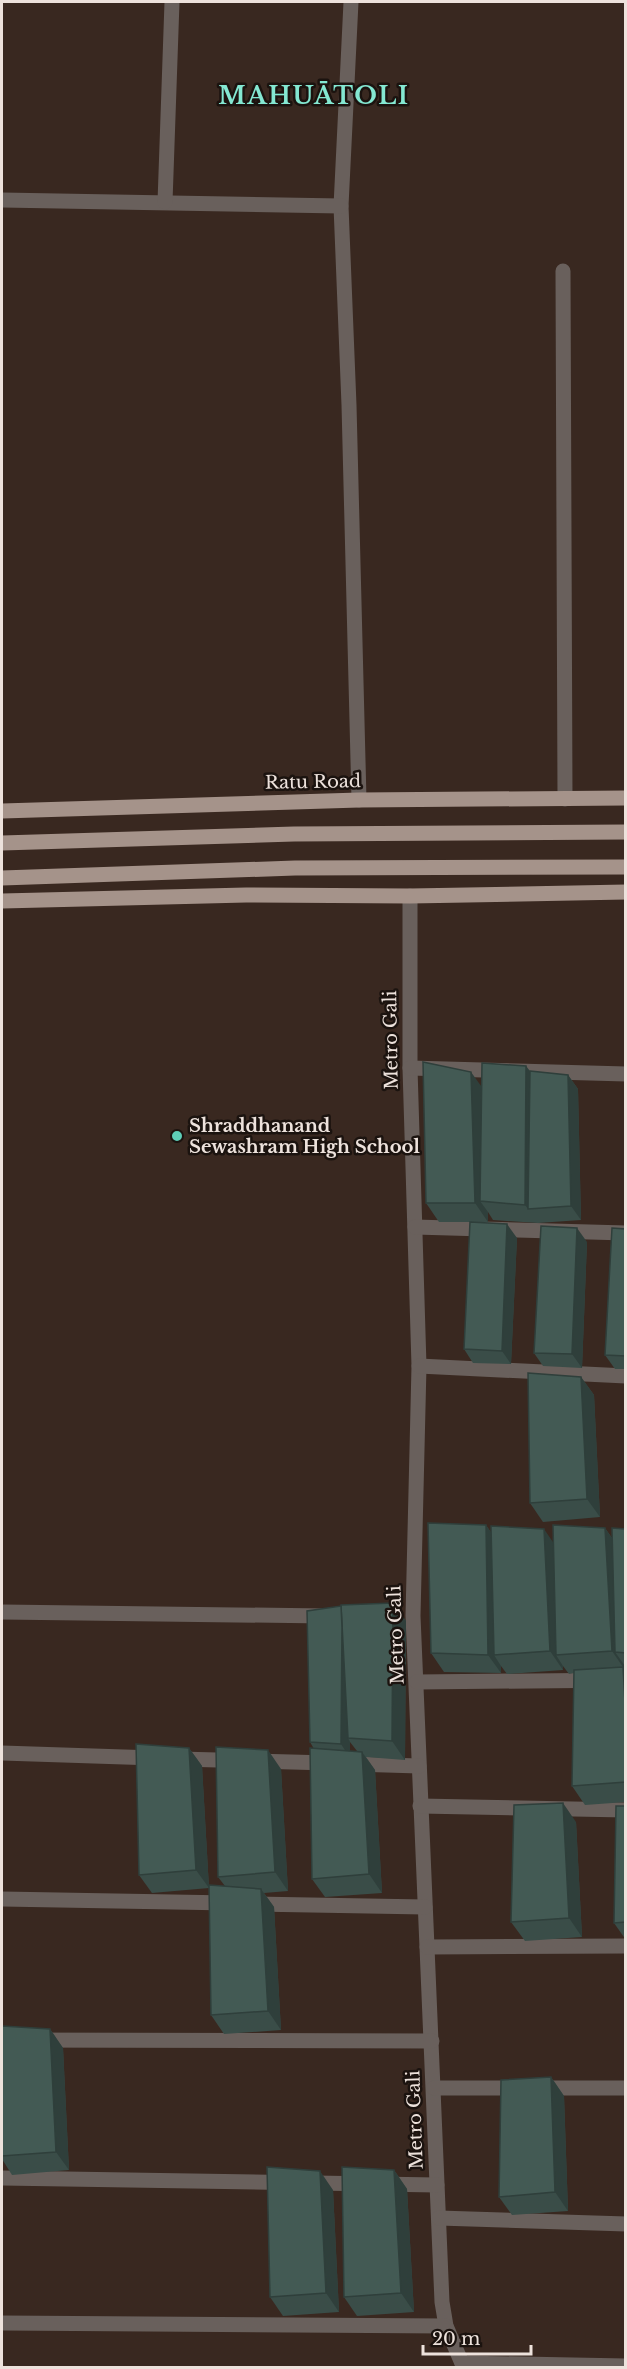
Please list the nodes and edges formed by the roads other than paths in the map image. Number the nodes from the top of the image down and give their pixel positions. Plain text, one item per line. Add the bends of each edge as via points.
1 (172, 2) edge
2 (351, 2) edge
3 (2, 200) edge
4 (165, 202) junction
5 (341, 206) junction
6 (563, 271) dead end
7 (626, 798) edge
8 (566, 799) junction
9 (359, 800) junction
10 (2, 811) edge
11 (626, 832) edge
12 (2, 843) edge
13 (626, 867) edge
14 (2, 878) edge
15 (626, 892) edge
16 (410, 896) junction
17 (2, 901) edge
18 (411, 1068) junction
19 (626, 1074) edge
20 (415, 1227) junction
21 (626, 1233) edge
22 (419, 1366) junction
23 (626, 1376) edge
24 (2, 1612) edge
25 (342, 1616) edge
26 (626, 1680) edge
27 (417, 1682) junction
28 (2, 1753) edge
29 (418, 1766) junction
30 (420, 1806) junction
31 (626, 1810) edge
32 (2, 1899) edge
33 (425, 1907) junction
34 (626, 1946) edge
35 (427, 1947) junction
36 (2, 2040) edge
37 (432, 2041) junction
38 (434, 2088) junction
39 (626, 2088) edge
40 (2, 2178) edge
41 (437, 2185) junction
42 (438, 2218) junction
43 (626, 2224) edge
44 (2, 2323) edge
45 (446, 2326) junction
46 (464, 2365) edge
47 (626, 2366) edge

1 - 4 street
2 - 5 street
3 - 4 street
4 - 5 street
5 - 9 street
6 - 8 street
7 - 8 main road, Ratu Road
8 - 9 main road, Ratu Road
9 - 10 main road, Ratu Road
11 - 12 main road via 294,834
13 - 14 main road via 295,868
15 - 16 main road
16 - 17 main road via 246,895
16 - 18 street, Metro Gali
18 - 19 street
18 - 20 street, Metro Gali
20 - 21 street
20 - 22 street, Metro Gali
22 - 23 street
22 - 27 street, Metro Gali via 421,1532 407,1616
24 - 25 street
26 - 27 street
27 - 29 street, Metro Gali
28 - 29 street
29 - 30 street, Metro Gali
30 - 31 street
30 - 33 street, Metro Gali
32 - 33 street
33 - 35 street, Metro Gali
34 - 35 street
35 - 37 street, Metro Gali
36 - 37 street
37 - 38 street, Metro Gali
38 - 39 street
38 - 41 street, Metro Gali
40 - 41 street
41 - 42 street, Metro Gali
42 - 43 street
42 - 45 street, Metro Gali
44 - 45 street
45 - 46 street, Metro Gali
46 - 47 street

